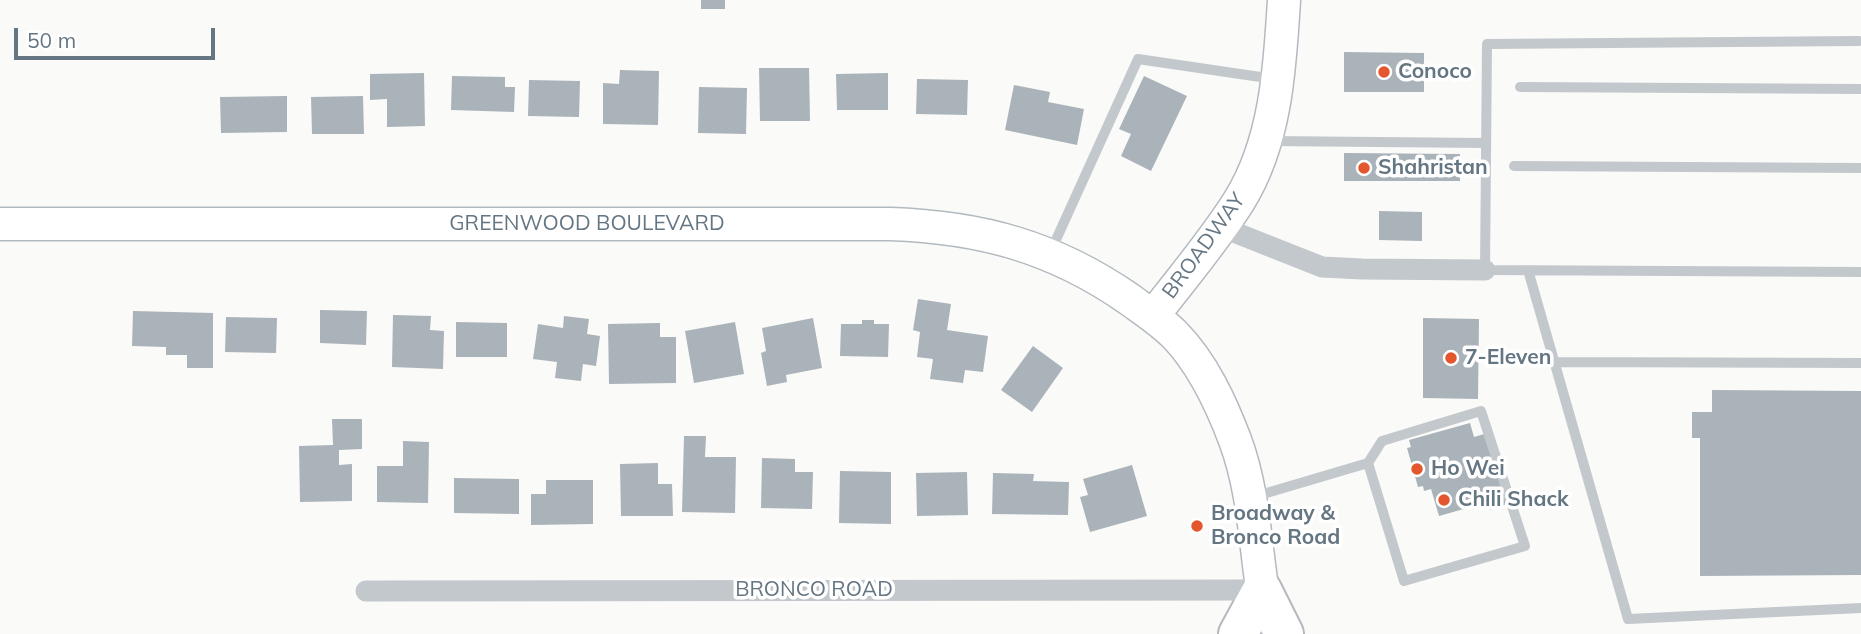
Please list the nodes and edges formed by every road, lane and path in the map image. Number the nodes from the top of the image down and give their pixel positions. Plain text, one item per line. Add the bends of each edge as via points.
1 (1284, 0) edge
2 (1858, 41) dead end
3 (1277, 79) junction
4 (1520, 88) dead end
5 (1861, 89) edge
6 (1265, 141) junction
7 (1486, 143) junction
8 (1514, 166) dead end
9 (1861, 168) edge
10 (0, 224) edge
11 (1221, 227) junction
12 (1049, 255) junction
13 (1486, 270) junction
14 (1528, 270) junction
15 (1861, 272) edge
16 (1153, 316) junction
17 (1555, 362) junction
18 (1861, 363) edge
19 (1368, 463) junction
20 (1251, 498) junction
21 (1262, 590) junction
22 (366, 591) dead end
23 (1861, 608) edge
24 (1238, 634) edge
25 (1254, 634) edge
26 (1271, 634) edge
27 (1284, 634) edge

1 - 3 street, BROADWAY
2 - 7 lane via 1487,44
3 - 6 street, BROADWAY
3 - 12 lane via 1138,59
4 - 5 lane
6 - 7 lane
6 - 11 street, BROADWAY via 1240,200
7 - 13 lane
8 - 9 lane
10 - 12 street, GREENWOOD BOULEVARD via 923,225 993,236
11 - 13 street via 1322,267
11 - 16 street, BROADWAY
12 - 16 street, GREENWOOD BOULEVARD
13 - 14 lane
14 - 15 lane
14 - 17 lane
16 - 20 street, BROADWAY via 1175,335 1217,397 1236,440
17 - 18 lane
17 - 23 lane via 1628,619
19 - 19 lane via 1404,581 1525,546 1481,411 1381,441
19 - 20 lane
20 - 21 street, BROADWAY
21 - 22 street, BRONCO ROAD
21 - 24 highway
21 - 25 street, BROADWAY
21 - 26 street, BROADWAY
21 - 27 highway

